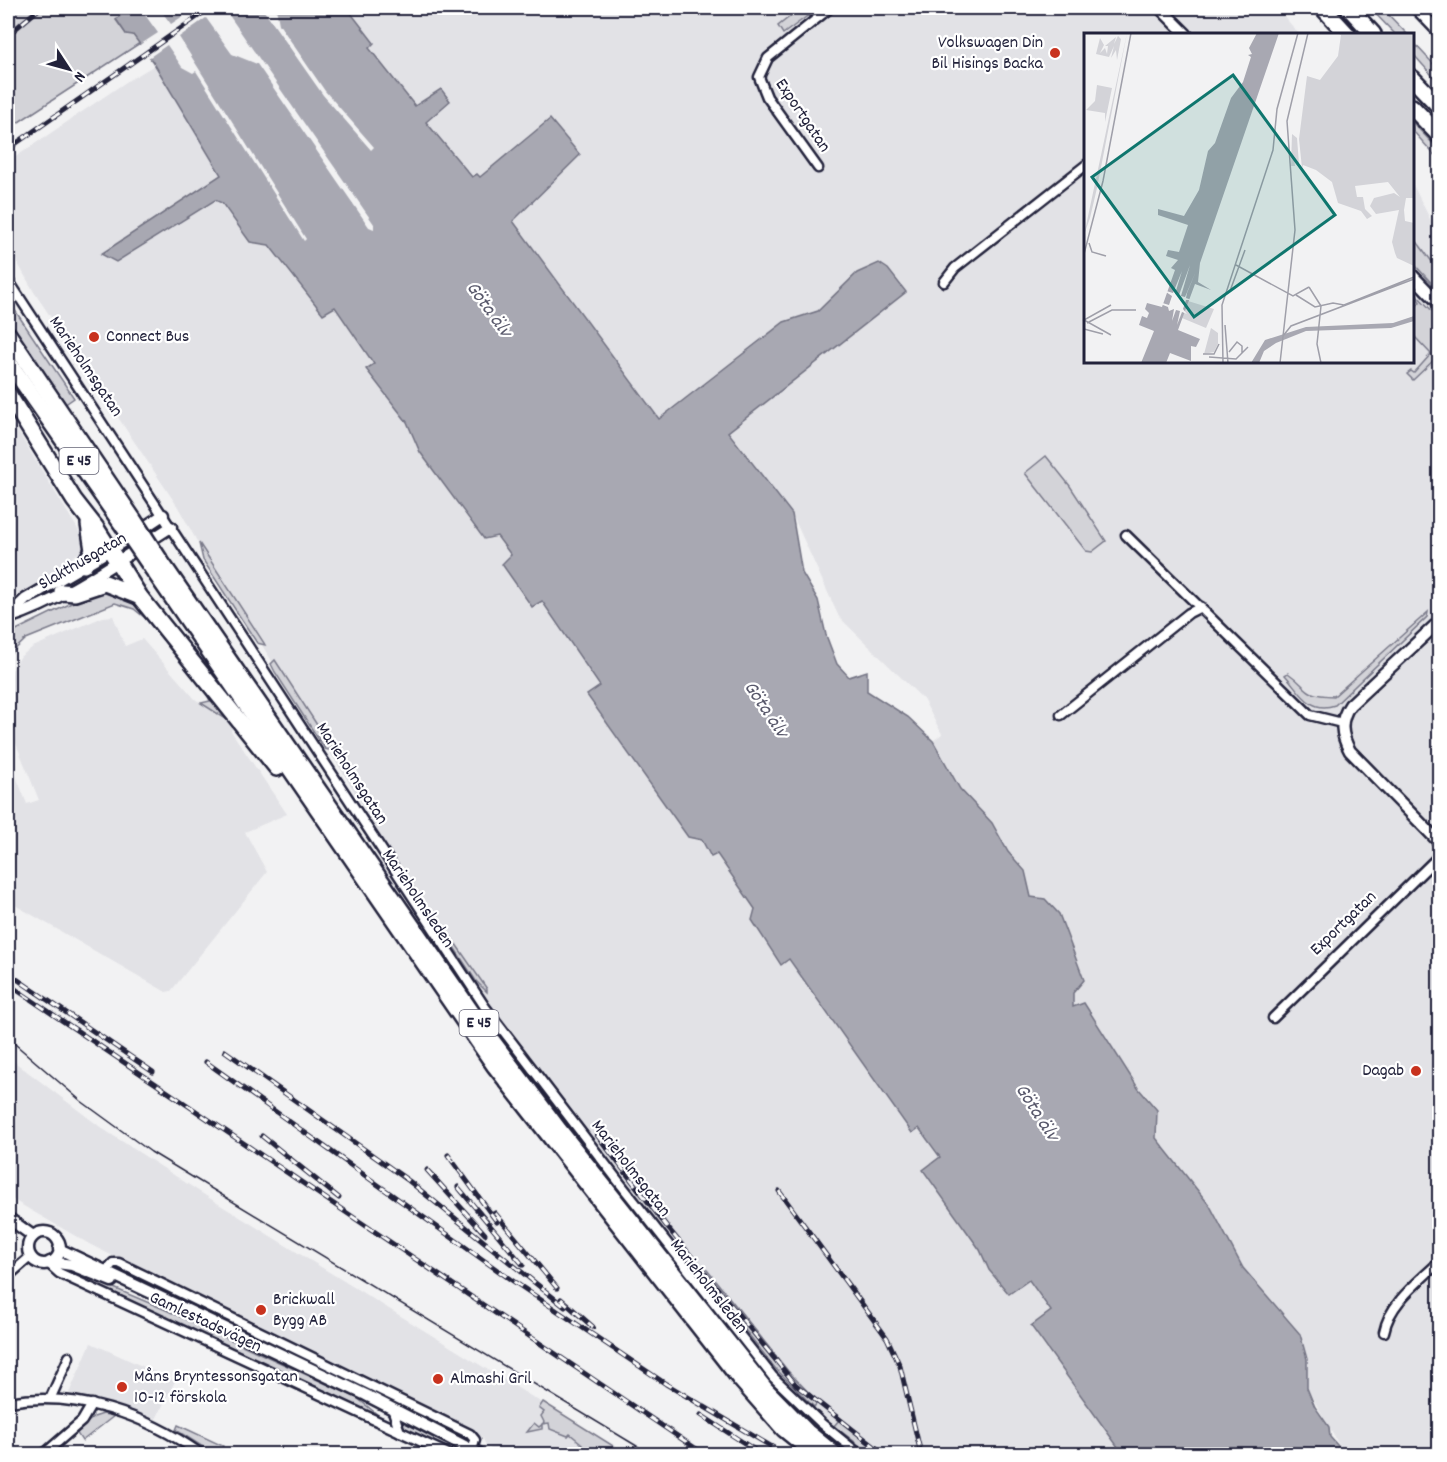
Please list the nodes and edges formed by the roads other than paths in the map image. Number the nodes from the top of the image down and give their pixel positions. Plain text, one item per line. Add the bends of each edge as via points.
1 (830, 8) edge
2 (1160, 8) edge
3 (1323, 8) edge
4 (1349, 8) edge
5 (1416, 8) edge
6 (1185, 33) edge
7 (1346, 33) edge
8 (1372, 33) edge
9 (1440, 33) edge
10 (1414, 79) edge
11 (1440, 107) edge
12 (1414, 108) edge
13 (1440, 136) edge
14 (1084, 167) edge
15 (818, 168) dead end
16 (1414, 276) edge
17 (8, 280) edge
18 (944, 282) dead end
19 (1440, 304) edge
20 (8, 334) edge
21 (8, 360) edge
22 (8, 394) edge
23 (163, 515) junction
24 (88, 521) junction
25 (128, 523) junction
26 (171, 527) junction
27 (1125, 535) dead end
28 (114, 556) junction
29 (84, 565) junction
30 (157, 565) junction
31 (62, 592) junction
32 (140, 597) junction
33 (1201, 607) junction
34 (8, 617) edge
35 (1440, 621) edge
36 (1061, 715) dead end
37 (1342, 723) junction
38 (305, 794) junction
39 (1440, 843) edge
40 (1440, 855) edge
41 (1273, 1018) dead end
42 (8, 1218) edge
43 (33, 1236) junction
44 (59, 1249) junction
45 (30, 1257) junction
46 (1440, 1261) edge
47 (49, 1263) junction
48 (106, 1271) junction
49 (8, 1276) edge
50 (154, 1296) junction
51 (1384, 1332) dead end
52 (69, 1358) dead end
53 (51, 1397) junction
54 (8, 1402) edge
55 (92, 1404) junction
56 (392, 1408) junction
57 (400, 1432) junction
58 (475, 1453) edge
59 (44, 1455) edge
60 (201, 1455) edge
61 (448, 1455) edge
62 (815, 1455) edge
63 (834, 1455) edge
64 (859, 1455) edge

1 - 15 street, Exportgatan via 768,58 759,78 767,97
2 - 6 street
3 - 7 highway
4 - 8 highway
5 - 9 street
10 - 11 highway
12 - 13 highway
14 - 18 street via 955,268
16 - 19 street
17 - 23 street, Marieholmsgatan
20 - 25 highway, Marieholmsleden / E 45
21 - 25 highway, Marieholmsleden / E 45
22 - 24 highway
23 - 26 street, Marieholmsgatan
23 - 28 street, Slakthusgatan
24 - 28 highway
24 - 29 highway via 93,546
25 - 30 highway, Marieholmsleden / E 45, bridge
26 - 28 street, Slakthusgatan
26 - 64 street, Marieholmsgatan via 445,948 514,1047 773,1377
27 - 33 street
28 - 29 street, Slakthusgatan
28 - 31 street, Slakthusgatan
28 - 32 highway
29 - 34 street, Slakthusgatan via 26,599
30 - 38 highway, Marieholmsleden / E 45
30 - 63 highway, Marieholmsleden / E 45 via 518,1076 765,1389
31 - 32 highway via 75,593 105,583
31 - 34 street, Slakthusgatan via 31,610
32 - 38 highway via 278,770
33 - 36 street
33 - 37 street via 1310,715
35 - 37 street via 1350,705
37 - 39 street via 1350,751
38 - 62 highway, Marieholmsleden / E 45 via 543,1130 740,1379 784,1429
40 - 41 street, Exportgatan
42 - 43 street
43 - 44 street via 42,1232 52,1234
43 - 45 street via 28,1246
44 - 47 street
44 - 48 street, Gamlestadsvägen
45 - 47 street via 39,1263
45 - 49 street
46 - 51 street via 1395,1306
47 - 50 street, Gamlestadsvägen via 72,1265
47 - 57 street, Gamlestadsvägen via 59,1273
48 - 50 street, Gamlestadsvägen via 144,1287
48 - 58 street, Gamlestadsvägen via 113,1263 119,1263 470,1434 475,1440
50 - 56 street, Gamlestadsvägen
52 - 53 street
53 - 54 street
53 - 55 street
55 - 59 street via 82,1421
55 - 60 street via 145,1422
56 - 57 street
56 - 58 street, Gamlestadsvägen
57 - 61 street, Gamlestadsvägen

